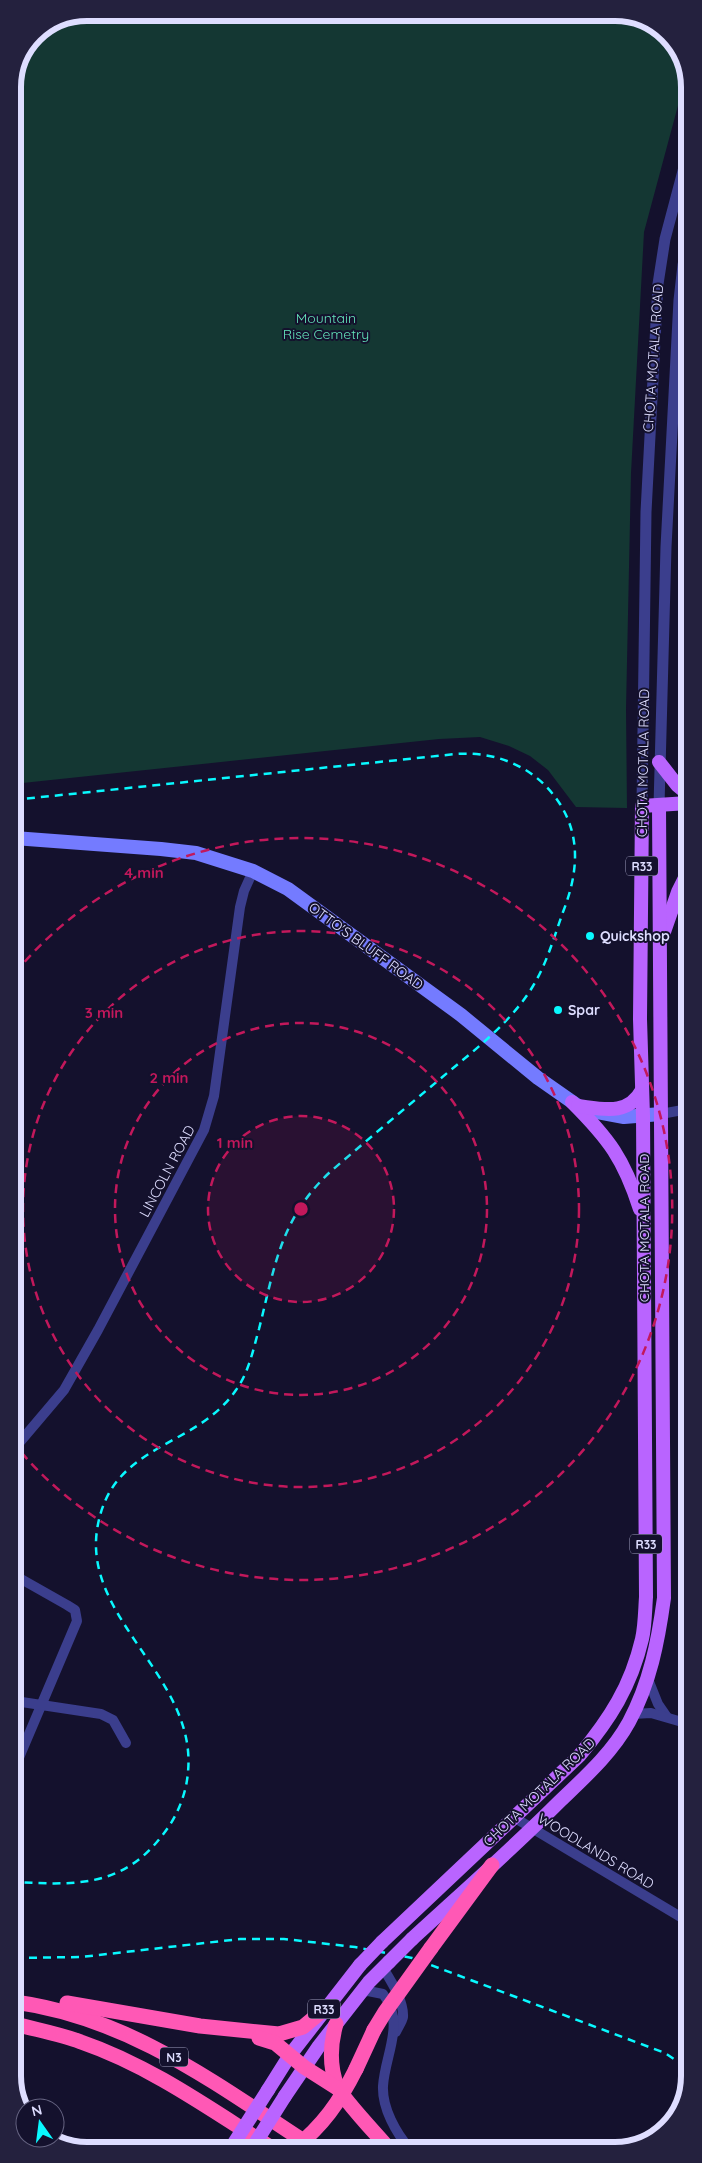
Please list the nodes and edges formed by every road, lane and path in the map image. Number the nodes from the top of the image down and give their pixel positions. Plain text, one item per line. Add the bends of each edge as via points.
1 (681, 179) edge
2 (681, 280) edge
3 (659, 762) junction
4 (681, 788) edge
5 (681, 804) edge
6 (642, 806) junction
7 (659, 806) junction
8 (21, 839) edge
9 (253, 871) junction
10 (681, 886) edge
11 (660, 941) junction
12 (642, 1090) junction
13 (575, 1104) junction
14 (681, 1111) edge
15 (661, 1114) junction
16 (644, 1116) junction
17 (644, 1224) junction
18 (21, 1438) edge
19 (21, 1579) edge
20 (648, 1679) junction
21 (21, 1702) edge
22 (41, 1705) junction
23 (633, 1714) junction
24 (667, 1716) junction
25 (681, 1721) edge
26 (126, 1743) dead end
27 (21, 1753) edge
28 (515, 1818) junction
29 (532, 1829) junction
30 (492, 1865) junction
31 (681, 1917) edge
32 (386, 1965) junction
33 (360, 1993) junction
34 (21, 1996) edge
35 (21, 2003) edge
36 (321, 2012) junction
37 (336, 2024) junction
38 (21, 2026) edge
39 (219, 2028) junction
40 (394, 2035) junction
41 (290, 2055) junction
42 (304, 2067) junction
43 (337, 2088) junction
44 (235, 2142) edge
45 (256, 2142) edge
46 (262, 2142) edge
47 (303, 2142) edge
48 (305, 2142) edge
49 (383, 2142) edge
50 (406, 2142) edge

1 - 6 street, CHOTA MOTALA ROAD via 665,239 655,319 646,512
2 - 3 street, CHOTA MOTALA ROAD via 666,548
3 - 4 main road
3 - 7 street, CHOTA MOTALA ROAD
5 - 7 main road
6 - 7 main road
6 - 12 main road, CHOTA MOTALA ROAD / R33
7 - 11 main road, CHOTA MOTALA ROAD / R33
8 - 9 main road, OTTO'S BLUFF ROAD via 161,849 196,854
9 - 13 main road, OTTO'S BLUFF ROAD via 288,889 461,1015
9 - 18 street, LINCOLN ROAD via 240,907 214,1096 204,1130 64,1390
10 - 11 main road
11 - 15 main road, CHOTA MOTALA ROAD / R33
12 - 13 main road via 634,1102 625,1107 611,1109
12 - 16 main road, CHOTA MOTALA ROAD / R33
13 - 16 main road, OTTO'S BLUFF ROAD via 607,1114
13 - 17 main road via 615,1150
14 - 15 street, OTTO'S BLUFF ROAD
15 - 16 main road, OTTO'S BLUFF ROAD
15 - 20 main road, CHOTA MOTALA ROAD / R33 via 664,1598 657,1648
16 - 17 main road, CHOTA MOTALA ROAD / R33
17 - 28 main road, CHOTA MOTALA ROAD / R33 via 646,1597 642,1638 623,1696 604,1727
19 - 22 street via 75,1610 77,1621
20 - 23 main road, CHOTA MOTALA ROAD / R33
20 - 24 street via 658,1704
21 - 22 street
22 - 26 street via 101,1714 113,1720
22 - 27 street
23 - 24 street
23 - 29 main road, CHOTA MOTALA ROAD / R33 via 620,1738 601,1761
24 - 25 street
28 - 29 street, WOODLANDS ROAD
28 - 36 main road, CHOTA MOTALA ROAD / R33, bridge via 382,1942
29 - 30 main road, CHOTA MOTALA ROAD / R33
29 - 31 street, WOODLANDS ROAD
30 - 32 main road, CHOTA MOTALA ROAD / R33, bridge
30 - 47 highway, bridge via 385,2012 331,2113
32 - 33 main road, CHOTA MOTALA ROAD / R33
32 - 40 street via 403,2016
33 - 37 main road, CHOTA MOTALA ROAD / R33
33 - 40 street via 383,1994 394,2017
34 - 39 highway
35 - 48 highway, N3 via 85,2017 134,2036 184,2063
36 - 39 highway via 303,2026 278,2034
36 - 41 main road, CHOTA MOTALA ROAD / R33
37 - 42 main road, CHOTA MOTALA ROAD / R33
37 - 43 highway via 330,2043 330,2058
38 - 46 highway, N3 via 81,2041 124,2060 167,2082
39 - 41 highway via 268,2040
40 - 50 street via 383,2088 385,2105
41 - 42 highway
41 - 44 main road, CHOTA MOTALA ROAD / R33, bridge
42 - 43 highway
42 - 45 main road, CHOTA MOTALA ROAD, bridge
43 - 49 highway

